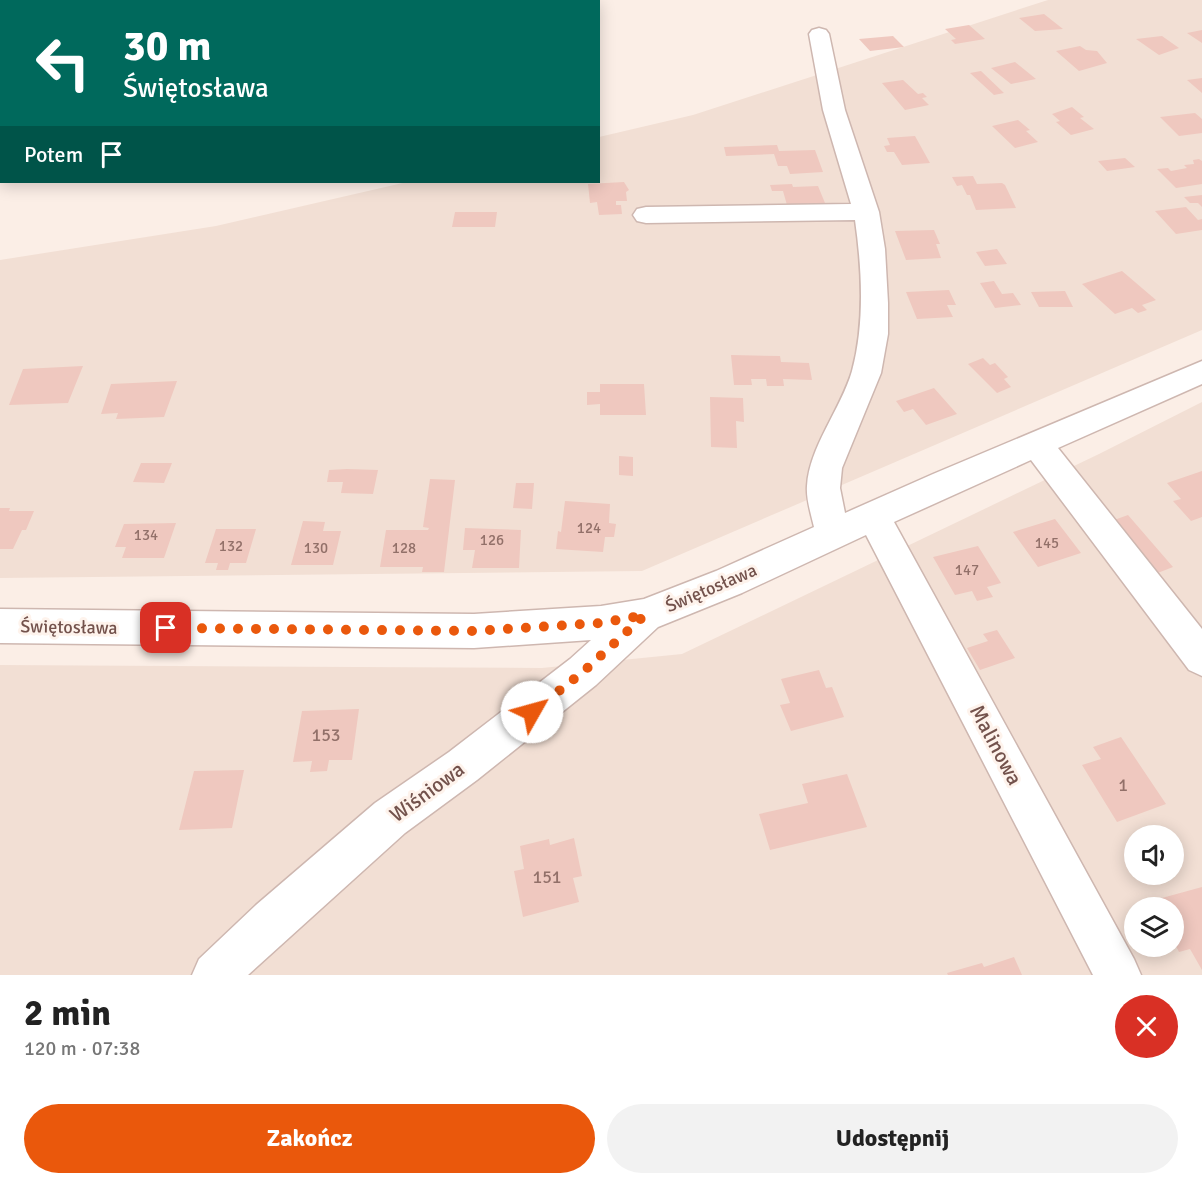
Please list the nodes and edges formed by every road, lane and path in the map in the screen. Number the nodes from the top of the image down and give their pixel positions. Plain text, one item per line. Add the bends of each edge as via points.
1 (819, 34) dead end
2 (866, 212) junction
3 (646, 215) dead end
4 (1202, 372) edge
5 (1037, 444) junction
6 (873, 516) junction
7 (832, 534) junction
8 (645, 615) junction
9 (0, 626) edge
10 (1202, 658) edge
11 (215, 975) edge
12 (1118, 975) edge

1 - 2 street via 834,110
2 - 3 street
2 - 7 street via 872,249 874,334 867,373 826,468 823,488
4 - 5 street, Świętosława
5 - 6 street, Świętosława
5 - 10 street
6 - 7 street, Świętosława
6 - 12 street, Malinowa
7 - 8 street, Świętosława via 729,582
8 - 9 street, Świętosława via 601,623 474,631
8 - 11 street, Wiśniowa via 583,672 390,818

